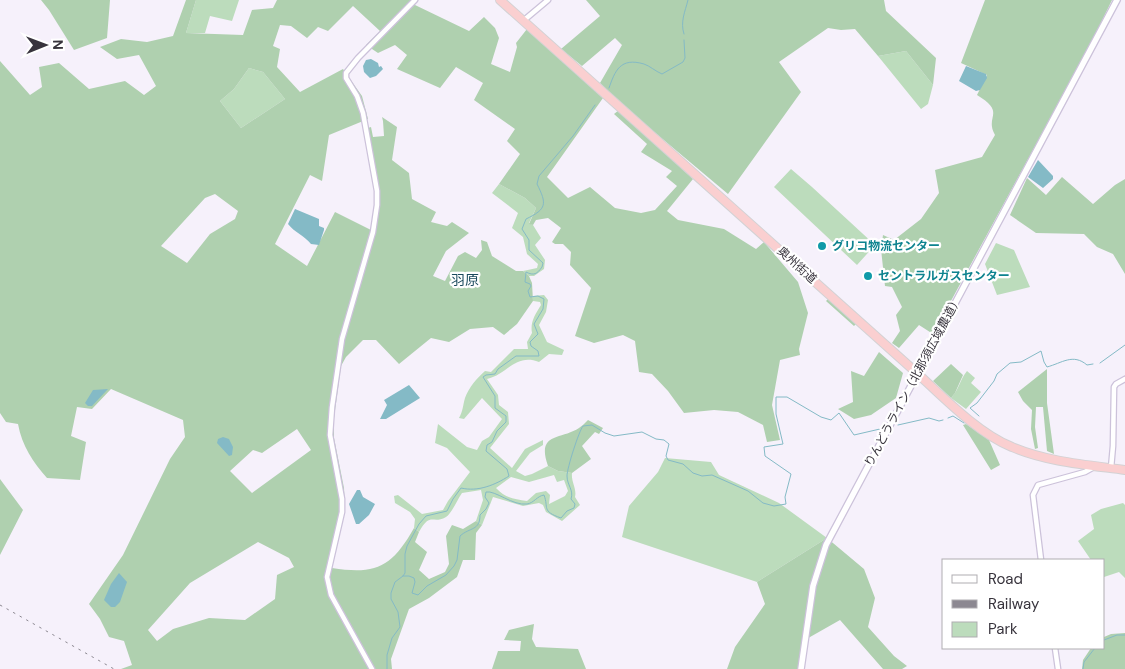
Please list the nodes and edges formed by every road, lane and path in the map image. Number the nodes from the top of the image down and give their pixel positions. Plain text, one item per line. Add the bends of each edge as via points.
1 (415, 0) edge
2 (500, 0) edge
3 (548, 0) edge
4 (1117, 0) edge
5 (523, 21) junction
6 (918, 374) junction
7 (1125, 379) edge
8 (1098, 466) junction
9 (1111, 468) junction
10 (1125, 470) edge
11 (1042, 559) edge
12 (1055, 649) edge
13 (372, 669) edge
14 (801, 669) edge
15 (1058, 669) edge

1 - 13 street via 346,73 363,114 377,205 373,232 342,339 332,407 330,435 342,512 327,577 331,595
2 - 5 highway, 奥州街道
3 - 5 street
4 - 6 street, りんどうライン（北那須広域農道）
5 - 6 highway, 奥州街道
6 - 8 highway, 奥州街道 via 995,439 1052,459
6 - 14 street, りんどうライン（北那須広域農道） via 826,545 813,586
7 - 9 street via 1114,387
8 - 9 highway, 奥州街道
8 - 11 street via 1038,485 1034,490
9 - 10 highway, 奥州街道
12 - 15 street

